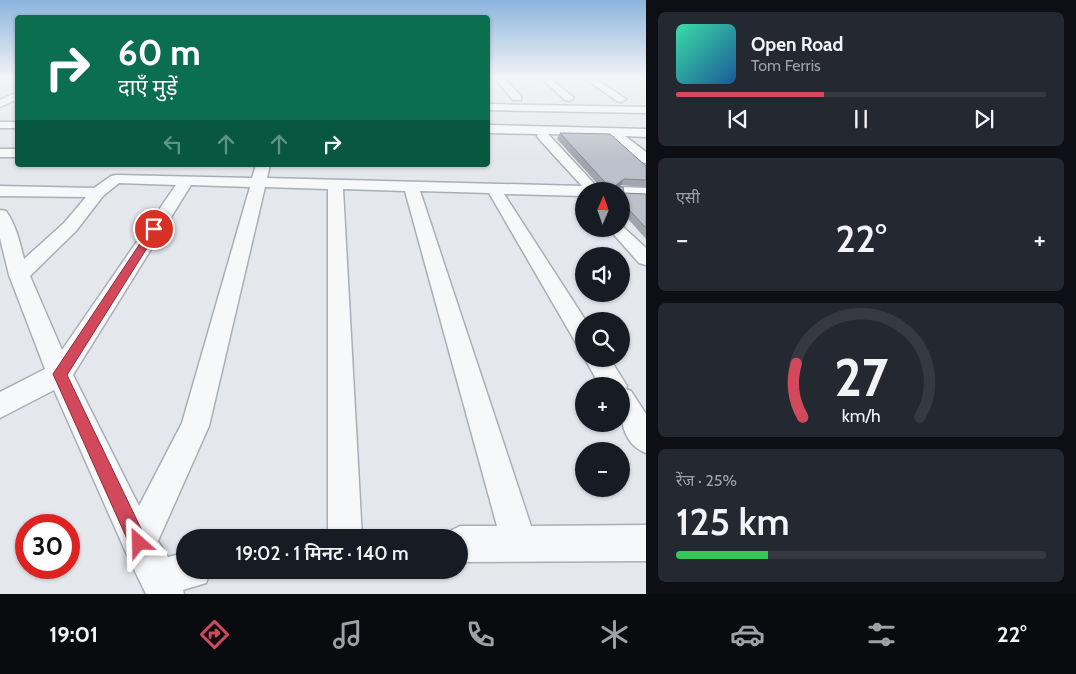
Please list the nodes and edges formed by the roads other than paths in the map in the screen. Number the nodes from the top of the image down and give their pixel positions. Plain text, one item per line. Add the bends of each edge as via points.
1 (490, 107) edge
2 (646, 110) edge
3 (0, 120) edge
4 (15, 120) edge
5 (0, 125) edge
6 (15, 125) edge
7 (490, 129) edge
8 (646, 133) edge
9 (490, 135) edge
10 (542, 136) junction
11 (620, 138) junction
12 (646, 138) edge
13 (0, 153) edge
14 (15, 153) edge
15 (646, 159) edge
16 (129, 167) edge
17 (260, 174) edge
18 (116, 179) junction
19 (186, 181) junction
20 (578, 182) edge
21 (335, 184) junction
22 (411, 187) junction
23 (494, 189) junction
24 (0, 191) edge
25 (575, 192) edge
26 (630, 192) edge
27 (98, 193) junction
28 (646, 193) edge
29 (2, 232) edge
30 (627, 238) edge
31 (644, 255) edge
32 (19, 275) junction
33 (575, 322) edge
34 (60, 374) junction
35 (0, 406) edge
36 (630, 414) edge
37 (646, 440) edge
38 (345, 529) edge
39 (646, 542) edge
40 (139, 543) junction
41 (468, 544) edge
42 (519, 544) junction
43 (176, 579) edge
44 (162, 586) edge

1 - 2 street
3 - 4 street
5 - 6 street
7 - 8 street
9 - 10 street
10 - 11 street
10 - 20 street
11 - 12 street
11 - 15 street
13 - 14 street
16 - 18 street
17 - 19 street
17 - 21 street
17 - 40 street via 195,426
18 - 19 street
18 - 27 street
19 - 34 street
21 - 22 street
21 - 38 street
22 - 23 street
22 - 42 street
23 - 25 street
23 - 33 street
24 - 27 street
26 - 28 street
27 - 32 street via 70,227
29 - 32 street
30 - 31 street
32 - 34 street
34 - 35 street
34 - 40 street
36 - 37 street
39 - 42 street
40 - 44 street
41 - 42 street
43 - 44 street

